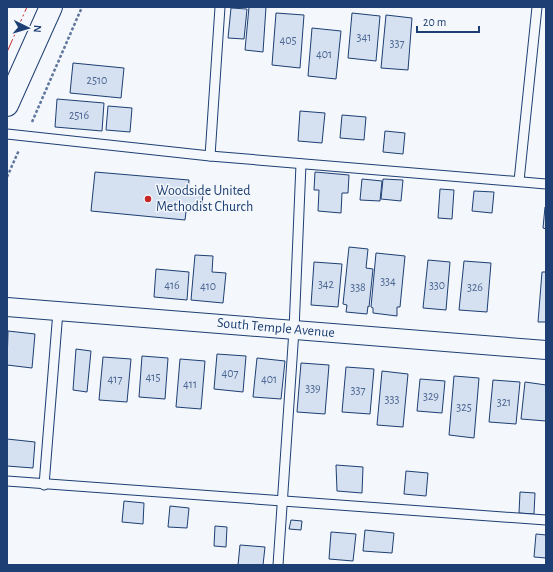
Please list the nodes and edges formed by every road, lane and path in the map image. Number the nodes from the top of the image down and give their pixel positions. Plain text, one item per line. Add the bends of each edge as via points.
1 (51, 7) edge
2 (82, 7) edge
3 (220, 7) edge
4 (537, 7) edge
5 (7, 105) edge
6 (30, 126) dead end
7 (7, 134) edge
8 (21, 146) dead end
9 (210, 156) junction
10 (301, 164) junction
11 (7, 177) edge
12 (519, 181) junction
13 (546, 184) edge
14 (7, 307) edge
15 (58, 311) junction
16 (294, 330) junction
17 (546, 350) edge
18 (7, 481) edge
19 (44, 485) junction
20 (284, 502) junction
21 (546, 520) edge
22 (278, 565) edge

1 - 5 main road
2 - 6 path
3 - 9 lane
4 - 12 lane
7 - 9 lane
8 - 11 path
9 - 10 lane
10 - 12 lane
10 - 16 lane
12 - 13 lane
14 - 15 street, South Temple Avenue
15 - 16 street, South Temple Avenue
15 - 19 lane
16 - 17 street, South Temple Avenue
16 - 20 lane
18 - 19 lane
19 - 20 lane
20 - 21 lane
20 - 22 lane

